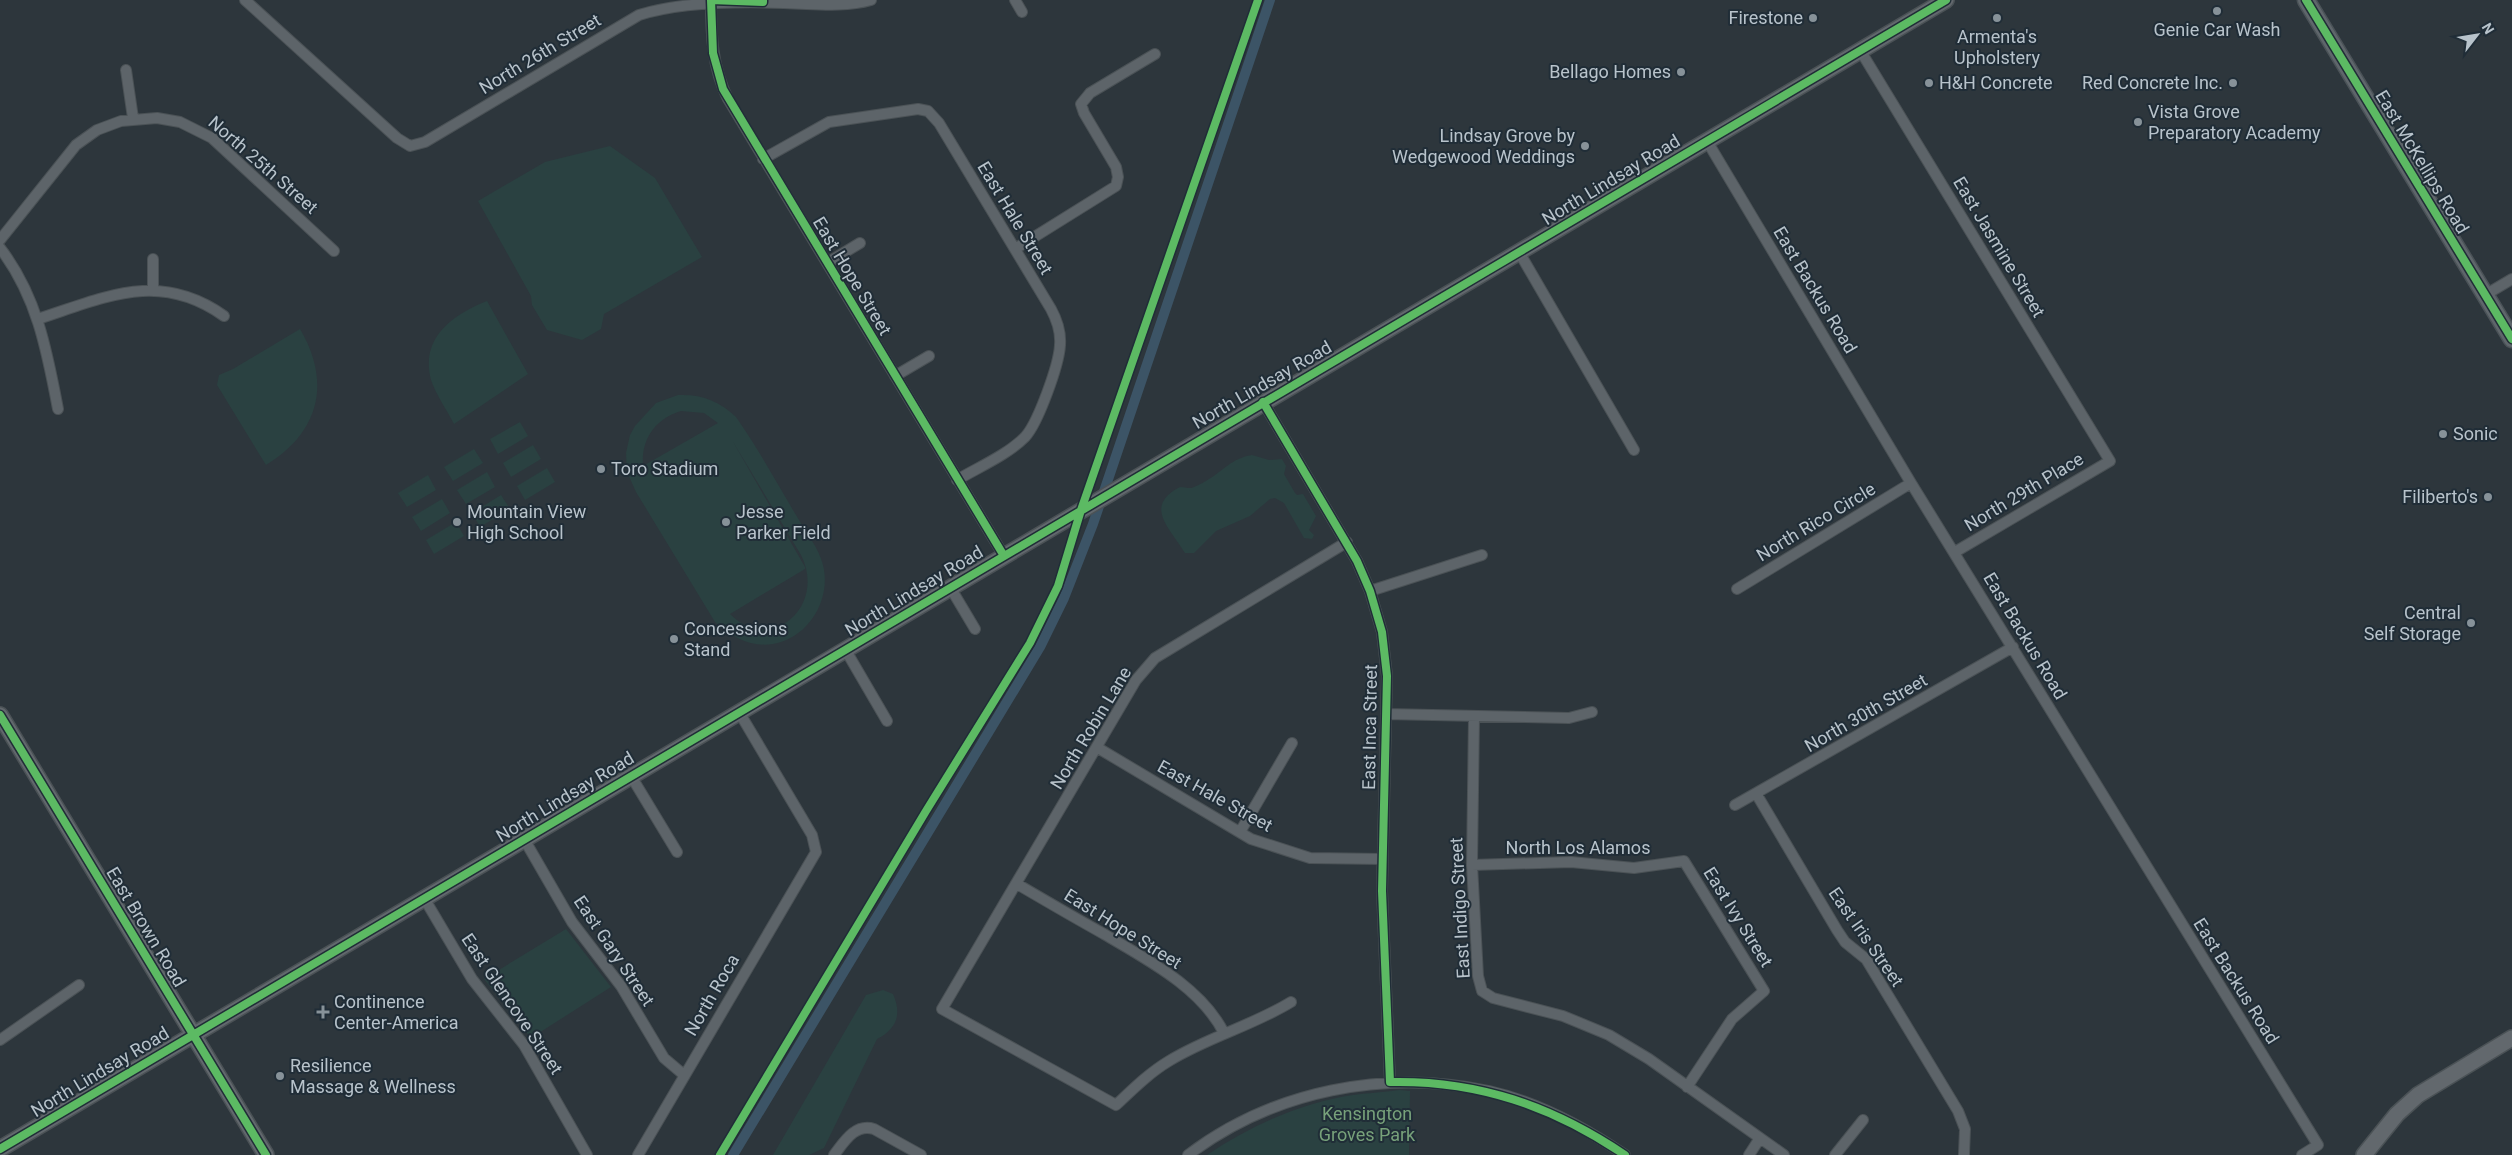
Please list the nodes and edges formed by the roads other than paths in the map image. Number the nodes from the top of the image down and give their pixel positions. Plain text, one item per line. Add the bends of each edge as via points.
1 (245, 0) edge
2 (711, 0) edge
3 (871, 0) edge
4 (1015, 0) edge
5 (1946, 0) edge
6 (2306, 0) edge
7 (763, 1) edge
8 (1022, 12) dead end
9 (1860, 50) junction
10 (1155, 54) dead end
11 (126, 70) dead end
12 (133, 118) junction
13 (1707, 141) junction
14 (763, 159) junction
15 (0, 240) edge
16 (860, 243) dead end
17 (0, 248) edge
18 (1015, 249) junction
19 (334, 251) dead end
20 (1519, 252) junction
21 (153, 259) dead end
22 (827, 263) junction
23 (2512, 279) edge
24 (153, 290) junction
25 (2485, 296) junction
26 (224, 316) dead end
27 (38, 319) junction
28 (2512, 339) edge
29 (928, 356) dead end
30 (895, 376) junction
31 (1263, 402) junction
32 (58, 410) dead end
33 (1634, 450) dead end
34 (2110, 461) joint
35 (958, 480) junction
36 (1911, 483) junction
37 (1347, 542) junction
38 (1955, 552) junction
39 (1482, 555) dead end
40 (1004, 556) junction
41 (950, 587) junction
42 (1737, 589) dead end
43 (1370, 591) junction
44 (975, 629) dead end
45 (2013, 647) junction
46 (845, 649) junction
47 (739, 712) junction
48 (1592, 712) dead end
49 (1386, 714) junction
50 (0, 715) edge
51 (1474, 717) junction
52 (887, 721) dead end
53 (1292, 744) dead end
54 (1098, 748) junction
55 (631, 776) junction
56 (1757, 795) junction
57 (1735, 806) dead end
58 (1240, 832) junction
59 (524, 839) junction
60 (676, 852) dead end
61 (1382, 859) junction
62 (1684, 861) joint
63 (1472, 865) junction
64 (1017, 884) junction
65 (424, 898) junction
66 (79, 985) dead end
67 (1291, 1002) dead end
68 (1224, 1033) junction
69 (193, 1034) junction
70 (2512, 1038) edge
71 (0, 1040) edge
72 (684, 1075) junction
73 (1390, 1082) junction
74 (1687, 1087) junction
75 (1863, 1120) dead end
76 (1760, 1138) junction
77 (0, 1148) edge
78 (1964, 1154) edge
79 (266, 1155) edge
80 (587, 1155) edge
81 (638, 1155) edge
82 (834, 1155) edge
83 (921, 1155) edge
84 (1188, 1155) edge
85 (1625, 1155) edge
86 (1749, 1155) edge
87 (1784, 1155) edge
88 (1835, 1155) edge
89 (2302, 1155) edge
90 (2364, 1155) edge

1 - 2 street, North 26th Street via 396,138 410,146 425,142 647,11 674,2
2 - 7 street, North 26th Street
2 - 14 street, East Hope Street via 712,41 719,77 733,109
3 - 7 street, North 26th Street via 834,5
4 - 8 street
5 - 9 main road, North Lindsay Road
6 - 25 main road, East McKellips Road
9 - 13 main road, North Lindsay Road
9 - 34 street, East Jasmine Street
10 - 18 street via 1090,94 1082,104 1118,172 1116,186
11 - 12 street
12 - 15 street, North 25th Street via 103,128 76,145
12 - 19 street, North 25th Street via 169,119 192,126 212,138
13 - 20 main road, North Lindsay Road
13 - 36 street, East Backus Road
14 - 18 street, East Hale Street via 829,122 913,109 928,111 939,123
14 - 22 street, East Hope Street
16 - 22 street
17 - 27 street via 21,280
18 - 35 street, East Hale Street via 1056,317 1060,336 1058,356 1030,431 1010,448
20 - 31 main road, North Lindsay Road
20 - 33 street
21 - 24 street
22 - 30 street, East Hope Street
23 - 25 street
24 - 26 street via 177,293
24 - 27 street via 116,294
25 - 28 main road, East McKellips Road
27 - 32 street
29 - 30 street
30 - 35 street, East Hope Street
31 - 37 street, East Inca Street
31 - 40 main road, North Lindsay Road
34 - 38 street, North 29th Place
35 - 40 street, East Hope Street
36 - 38 street, East Backus Road
36 - 42 street, North Rico Circle
37 - 43 street, East Inca Street
37 - 54 street, North Robin Lane via 1155,658 1136,680
38 - 45 street, East Backus Road
39 - 43 street
40 - 41 main road, North Lindsay Road
41 - 44 street, North Lindsay Road
41 - 46 main road, North Lindsay Road
43 - 49 street, East Inca Street via 1385,652
45 - 56 street, North 30th Street
45 - 89 street, East Backus Road via 2318,1146
46 - 47 main road, North Lindsay Road
46 - 52 street
47 - 55 main road, North Lindsay Road
47 - 72 street, North Roca via 812,835 816,852
48 - 51 street via 1569,718
49 - 51 street
49 - 61 street, East Inca Street
50 - 69 main road, East Brown Road
51 - 63 street, East Indigo Street
53 - 58 street
54 - 58 street, East Hale Street
54 - 64 street, North Robin Lane
55 - 59 main road, North Lindsay Road
55 - 60 street
56 - 57 street, North 30th Street
56 - 78 street, East Iris Street via 1837,930 1845,942 1866,960 1958,1111 1965,1129
58 - 61 street, East Hale Street via 1251,839 1310,858
59 - 65 main road, North Lindsay Road
59 - 72 street, East Gary Street via 572,922 621,986 664,1058
61 - 73 street, East Inca Street
62 - 63 street, North Los Alamos via 1634,868 1571,862
62 - 74 street, East Ivy Street via 1764,991 1732,1018
63 - 74 street, East Indigo Street via 1478,976 1485,994 1563,1016 1609,1035
64 - 68 street, East Hope Street via 1165,971 1189,991
64 - 68 street, North Robin Lane via 942,1009 1116,1105 1169,1061
65 - 69 main road, North Lindsay Road
65 - 80 street, East Glencove Street via 472,979 524,1044
66 - 71 street
67 - 68 street via 1268,1016
69 - 77 main road, North Lindsay Road
69 - 79 main road, East Brown Road
70 - 90 main road via 2418,1096 2397,1114
72 - 81 street, North Roca
73 - 84 street via 1320,1092 1278,1105 1229,1128
73 - 85 street via 1422,1082 1490,1091 1580,1127
74 - 76 street, East Indigo Street
75 - 88 street
76 - 86 street
76 - 87 street, East Indigo Street
82 - 83 street via 849,1136 861,1128 874,1129

